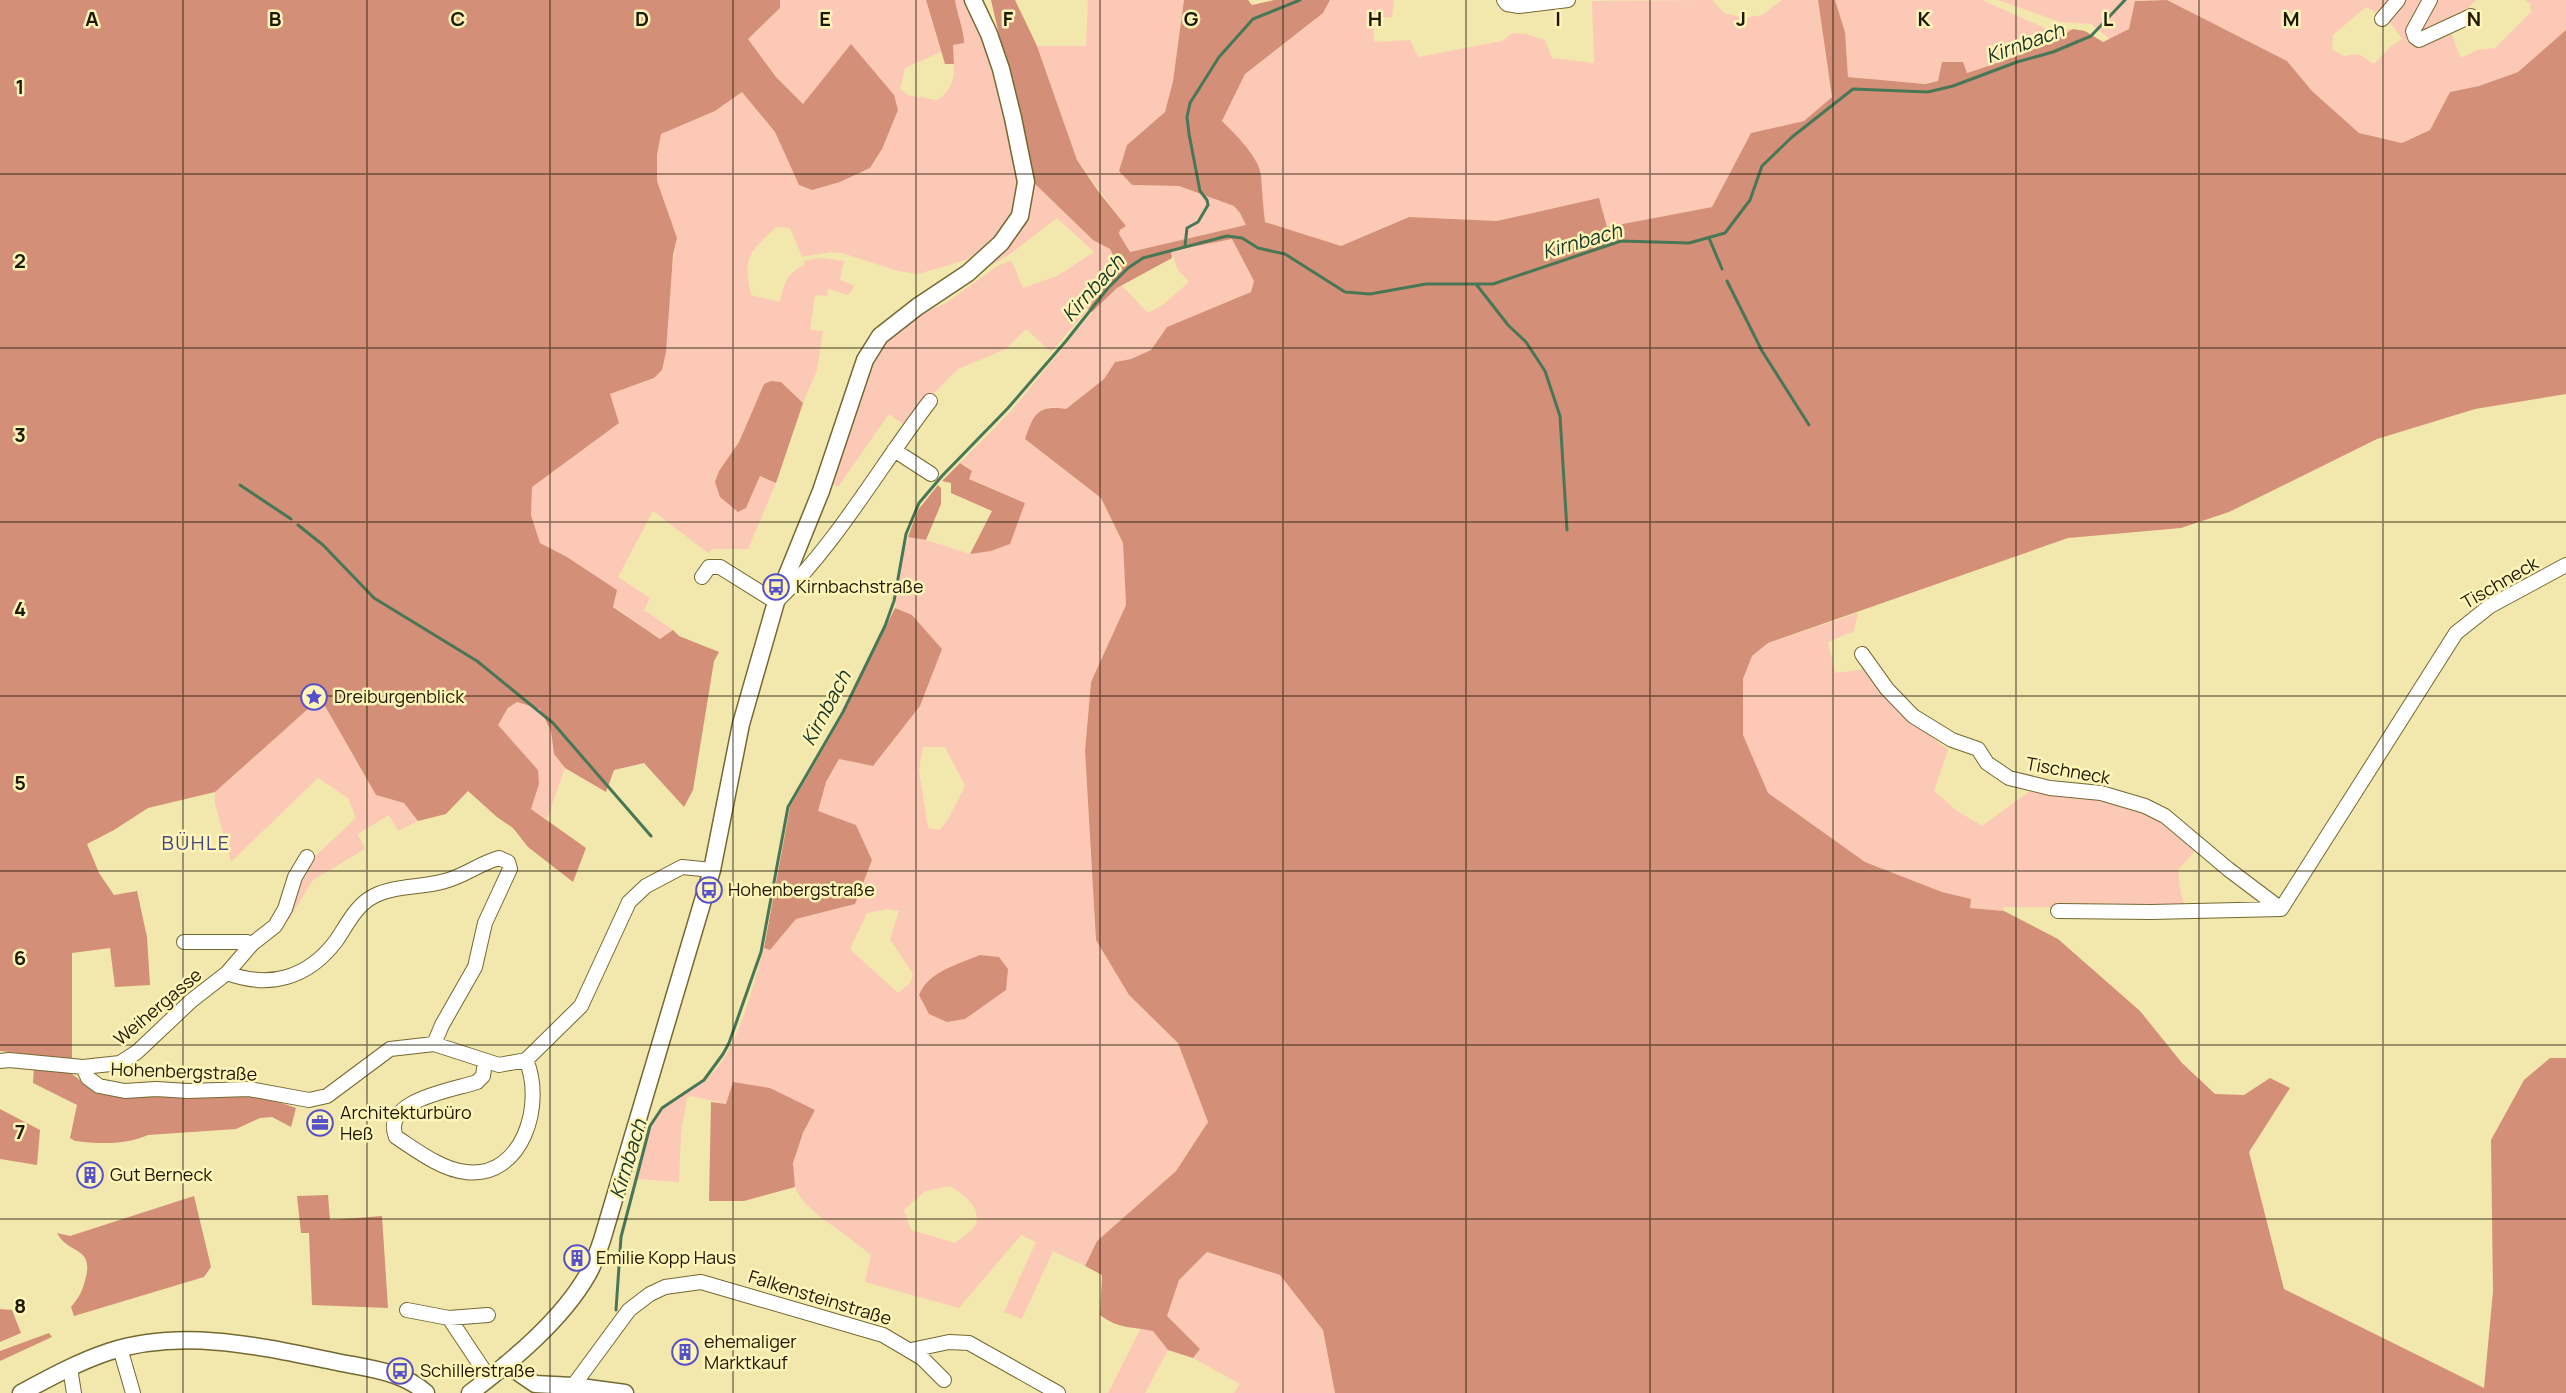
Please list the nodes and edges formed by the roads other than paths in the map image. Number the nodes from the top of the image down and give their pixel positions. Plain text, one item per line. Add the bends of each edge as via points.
1 (973, 0) edge
2 (1504, 0) edge
3 (1568, 0) edge
4 (2398, 0) edge
5 (2430, 0) edge
6 (2471, 16) dead end
7 (2382, 19) dead end
8 (930, 400) dead end
9 (894, 450) junction
10 (931, 474) dead end
11 (2566, 565) edge
12 (702, 577) dead end
13 (776, 602) junction
14 (1862, 654) dead end
15 (307, 858) dead end
16 (712, 870) junction
17 (2281, 909) junction
18 (2058, 911) dead end
19 (184, 942) dead end
20 (252, 944) junction
21 (227, 973) junction
22 (434, 1044) junction
23 (526, 1060) junction
24 (0, 1061) edge
25 (485, 1061) junction
26 (83, 1067) junction
27 (407, 1310) dead end
28 (489, 1314) dead end
29 (448, 1318) junction
30 (120, 1348) junction
31 (911, 1350) junction
32 (506, 1364) junction
33 (70, 1368) junction
34 (489, 1378) junction
35 (944, 1380) dead end
36 (573, 1386) junction
37 (423, 1392) edge
38 (21, 1393) edge
39 (74, 1393) edge
40 (132, 1393) edge
41 (470, 1393) edge
42 (625, 1393) edge
43 (1058, 1393) edge

1 - 13 main road via 1001,69 1013,118 1026,182 1020,216 1001,243 968,273 880,336 865,360 821,491
2 - 3 street via 1519,6
4 - 7 street
5 - 6 street via 2413,31 2419,39
8 - 9 street
9 - 10 street
9 - 13 street via 801,576
11 - 17 street, Tischneck via 2490,606 2456,633
12 - 13 street via 709,567 720,567
13 - 16 main road via 741,724
14 - 17 street, Tischneck via 1913,716 1952,740 1978,750 1987,763 2009,778 2050,788 2101,793 2145,806 2165,816
15 - 20 street, Weihergasse via 295,877 276,926
16 - 23 street via 682,867 646,885 629,902 581,1006
16 - 32 main road via 610,1216 588,1274 568,1303
17 - 18 street
19 - 20 street, Weihergasse
20 - 21 street, Weihergasse
21 - 22 street via 263,981 304,971 320,959 359,906 373,896 446,881 499,858 508,862 510,869 485,922 475,967
21 - 26 street, Weihergasse via 137,1052 120,1063
22 - 25 street, Hohenbergstraße
22 - 26 street, Hohenbergstraße via 390,1049 327,1096 309,1100 249,1089 125,1091 99,1086 88,1078
23 - 25 street, Hohenbergstraße via 499,1065
23 - 25 street via 531,1072 532,1114 521,1142 502,1163 484,1171 457,1170 396,1137 393,1130 397,1114 408,1105 477,1082 483,1076
24 - 26 street, Weihergasse
27 - 29 street
28 - 29 street
29 - 34 street
30 - 33 main road
30 - 37 main road via 180,1339 243,1344 385,1372 411,1381
30 - 40 street
31 - 35 street, Falkensteinstraße
31 - 36 street, Falkensteinstraße via 855,1325 701,1282 683,1283 650,1294 629,1310
31 - 43 street via 949,1342 969,1343
32 - 34 main road
32 - 36 main road via 535,1384
33 - 38 main road
33 - 39 street
34 - 41 main road
36 - 42 main road

